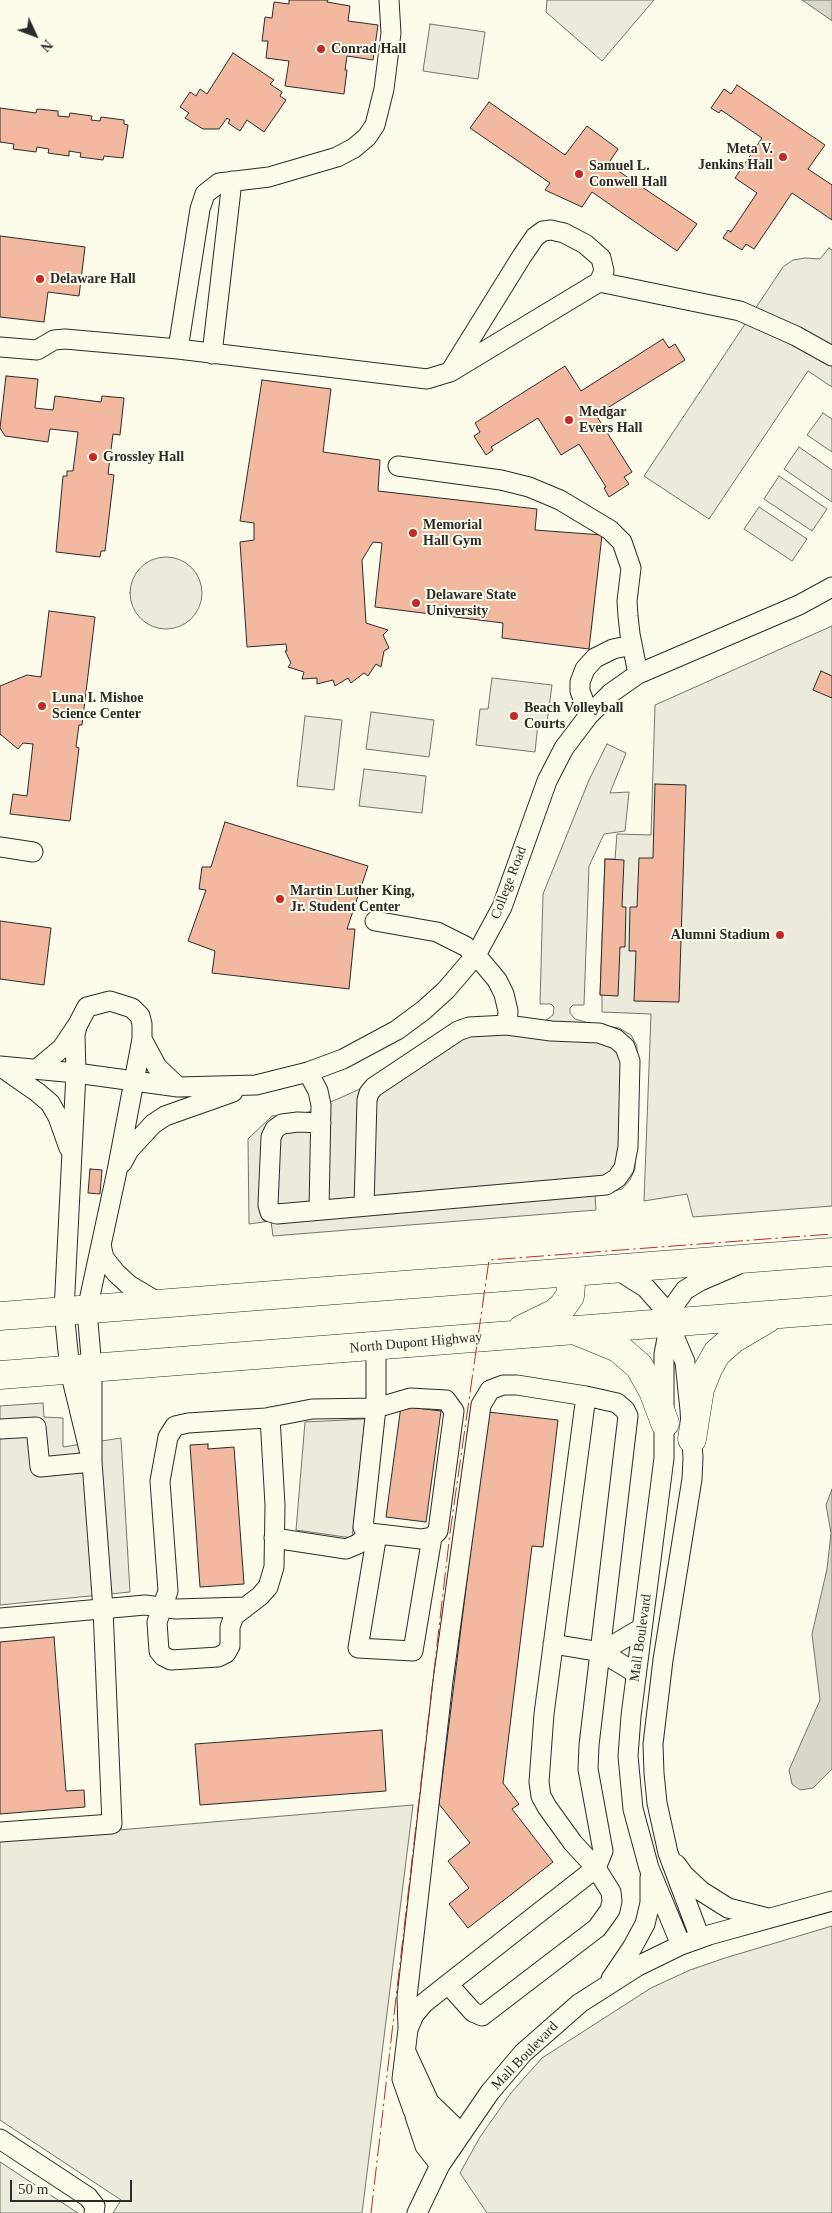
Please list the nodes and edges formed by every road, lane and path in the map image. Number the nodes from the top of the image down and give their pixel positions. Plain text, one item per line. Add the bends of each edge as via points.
1 (384, 1) edge
2 (232, 181) junction
3 (600, 282) junction
4 (0, 347) edge
5 (178, 349) junction
6 (212, 354) junction
7 (832, 356) edge
8 (450, 372) junction
9 (398, 466) dead end
10 (832, 587) edge
11 (632, 645) junction
12 (638, 674) junction
13 (589, 715) junction
14 (0, 848) edge
15 (33, 852) dead end
16 (375, 921) dead end
17 (476, 955) junction
18 (507, 1025) junction
19 (77, 1026) junction
20 (142, 1039) junction
21 (0, 1066) edge
22 (37, 1069) junction
23 (308, 1072) junction
24 (76, 1073) junction
25 (133, 1082) junction
26 (256, 1085) junction
27 (178, 1087) junction
28 (321, 1123) junction
29 (72, 1159) junction
30 (118, 1171) junction
31 (364, 1206) junction
32 (319, 1210) junction
33 (101, 1246) junction
34 (832, 1252) edge
35 (752, 1258) junction
36 (616, 1269) junction
37 (572, 1272) junction
38 (161, 1304) junction
39 (832, 1310) edge
40 (75, 1311) junction
41 (774, 1315) junction
42 (0, 1316) edge
43 (670, 1323) junction
44 (576, 1330) junction
45 (507, 1336) junction
46 (376, 1346) junction
47 (81, 1370) junction
48 (0, 1375) edge
49 (586, 1396) junction
50 (376, 1408) junction
51 (270, 1417) junction
52 (665, 1423) junction
53 (0, 1429) edge
54 (692, 1439) junction
55 (92, 1462) junction
56 (374, 1533) junction
57 (432, 1537) junction
58 (274, 1538) junction
59 (161, 1607) junction
60 (244, 1607) junction
61 (103, 1609) junction
62 (0, 1618) edge
63 (642, 1628) junction
64 (553, 1644) junction
65 (601, 1652) junction
66 (636, 1673) junction
67 (0, 1832) edge
68 (668, 1853) junction
69 (596, 1868) junction
70 (650, 1868) junction
71 (832, 1901) edge
72 (769, 1918) junction
73 (700, 1938) junction
74 (681, 1945) junction
75 (448, 1984) junction
76 (607, 1984) junction
77 (408, 2029) junction
78 (406, 2052) junction
79 (413, 2110) junction
80 (461, 2133) junction
81 (0, 2139) edge
82 (450, 2149) junction
83 (440, 2166) junction
84 (94, 2213) edge
85 (417, 2213) edge

1 - 2 street via 391,33 384,89 375,125 368,137 336,157 269,177
2 - 5 street via 214,185 203,198
2 - 6 street
3 - 7 street via 740,311
3 - 8 street
3 - 8 street via 604,271 602,258 595,250 564,232 543,231 522,256
4 - 5 street via 37,350 54,340 65,339
5 - 6 street
6 - 8 street via 412,378 427,379
9 - 11 street via 529,487 560,500 610,530 622,542 631,568 627,601
10 - 12 street, College Road via 799,605
11 - 12 street
11 - 13 street via 613,649 595,658 585,669 580,692
12 - 13 street, College Road via 611,693
13 - 17 street, College Road via 564,748 548,781 502,907
14 - 15 street
16 - 17 street via 437,932 454,939
17 - 18 street via 498,980 508,1011
17 - 23 street, College Road via 446,990 397,1030 343,1059
18 - 31 street via 469,1027 458,1031 369,1093
18 - 31 street via 599,1033 626,1047 630,1061 628,1147 624,1168 617,1178 606,1185
19 - 20 street via 87,1007 110,1001 121,1003 140,1016
19 - 22 street via 62,1048
19 - 24 street
20 - 25 street
20 - 27 street via 157,1067
21 - 22 street
21 - 29 street via 50,1104 58,1117
22 - 24 street
23 - 26 street, College Road
23 - 28 street via 319,1098
24 - 25 street
24 - 29 street
25 - 27 street, College Road
25 - 30 street
26 - 27 street, College Road
26 - 30 street via 165,1116 129,1150
28 - 32 street
28 - 32 street via 282,1124 275,1129 271,1137 268,1205 270,1212 277,1214
29 - 40 street
30 - 33 street
31 - 32 street
33 - 38 street via 104,1258 116,1274
33 - 40 street
34 - 35 highway
35 - 36 highway
35 - 43 street, Mall Boulevard via 685,1290 675,1304
36 - 37 highway
36 - 43 street, Mall Boulevard via 646,1288 661,1305
37 - 38 highway
37 - 45 highway via 570,1296 563,1306
38 - 40 highway
39 - 41 highway, North Dupont Highway
40 - 42 highway
40 - 47 street
41 - 43 highway, North Dupont Highway
41 - 54 highway via 732,1339 718,1353 700,1389
43 - 44 highway, North Dupont Highway
43 - 52 street, Mall Boulevard via 664,1354
43 - 54 street, Mall Boulevard via 685,1362
44 - 45 highway, North Dupont Highway
44 - 52 highway via 618,1348 638,1366 653,1391
45 - 46 highway, North Dupont Highway
46 - 47 highway, North Dupont Highway
46 - 50 street
47 - 48 highway, North Dupont Highway
47 - 55 street
49 - 64 street
49 - 65 street via 617,1403 628,1416
49 - 77 street via 503,1385 490,1390 481,1405 443,1681 406,1997
50 - 51 street via 312,1409
50 - 56 street via 363,1527
50 - 57 street via 410,1398 446,1400 454,1412 438,1531
51 - 58 street
51 - 59 street via 188,1423 176,1426 168,1437 160,1481 168,1591
52 - 63 street, Mall Boulevard via 662,1475
53 - 55 street via 36,1427 40,1467
54 - 68 street, Mall Boulevard via 692,1479 663,1660 654,1744 657,1803
55 - 61 street
56 - 57 street via 421,1539
56 - 57 street via 358,1648 413,1651
56 - 58 street via 346,1549
58 - 60 street via 274,1567 268,1587
59 - 60 street
59 - 60 street via 157,1622 159,1651 171,1660 218,1657 226,1653 234,1616
59 - 61 street via 145,1605
61 - 62 street
61 - 67 street via 112,1824
63 - 65 street
63 - 66 street, Mall Boulevard
64 - 65 street
64 - 69 street via 544,1714 539,1782 541,1796 573,1843
65 - 66 street
65 - 69 street via 588,1769 602,1851
66 - 70 street, Mall Boulevard via 628,1756 630,1787 639,1834
68 - 72 street via 684,1876 728,1908
68 - 73 street, Mall Boulevard
69 - 75 street
69 - 75 street via 611,1892 612,1901 610,1910 597,1928 482,2016 473,2012
70 - 74 street, Mall Boulevard
70 - 76 street via 650,1903 645,1924
71 - 72 street, Mall Boulevard
72 - 73 street, Mall Boulevard
73 - 74 street, Mall Boulevard
74 - 76 street, Mall Boulevard
75 - 77 street via 424,2003
76 - 80 street, Mall Boulevard via 565,2015 523,2054
77 - 78 street
78 - 79 street via 402,2079
78 - 80 street via 429,2102
79 - 82 street
79 - 83 street via 425,2146
80 - 82 street, Mall Boulevard
81 - 84 street via 88,2197 95,2206
82 - 83 street, Mall Boulevard
83 - 85 street, Mall Boulevard

